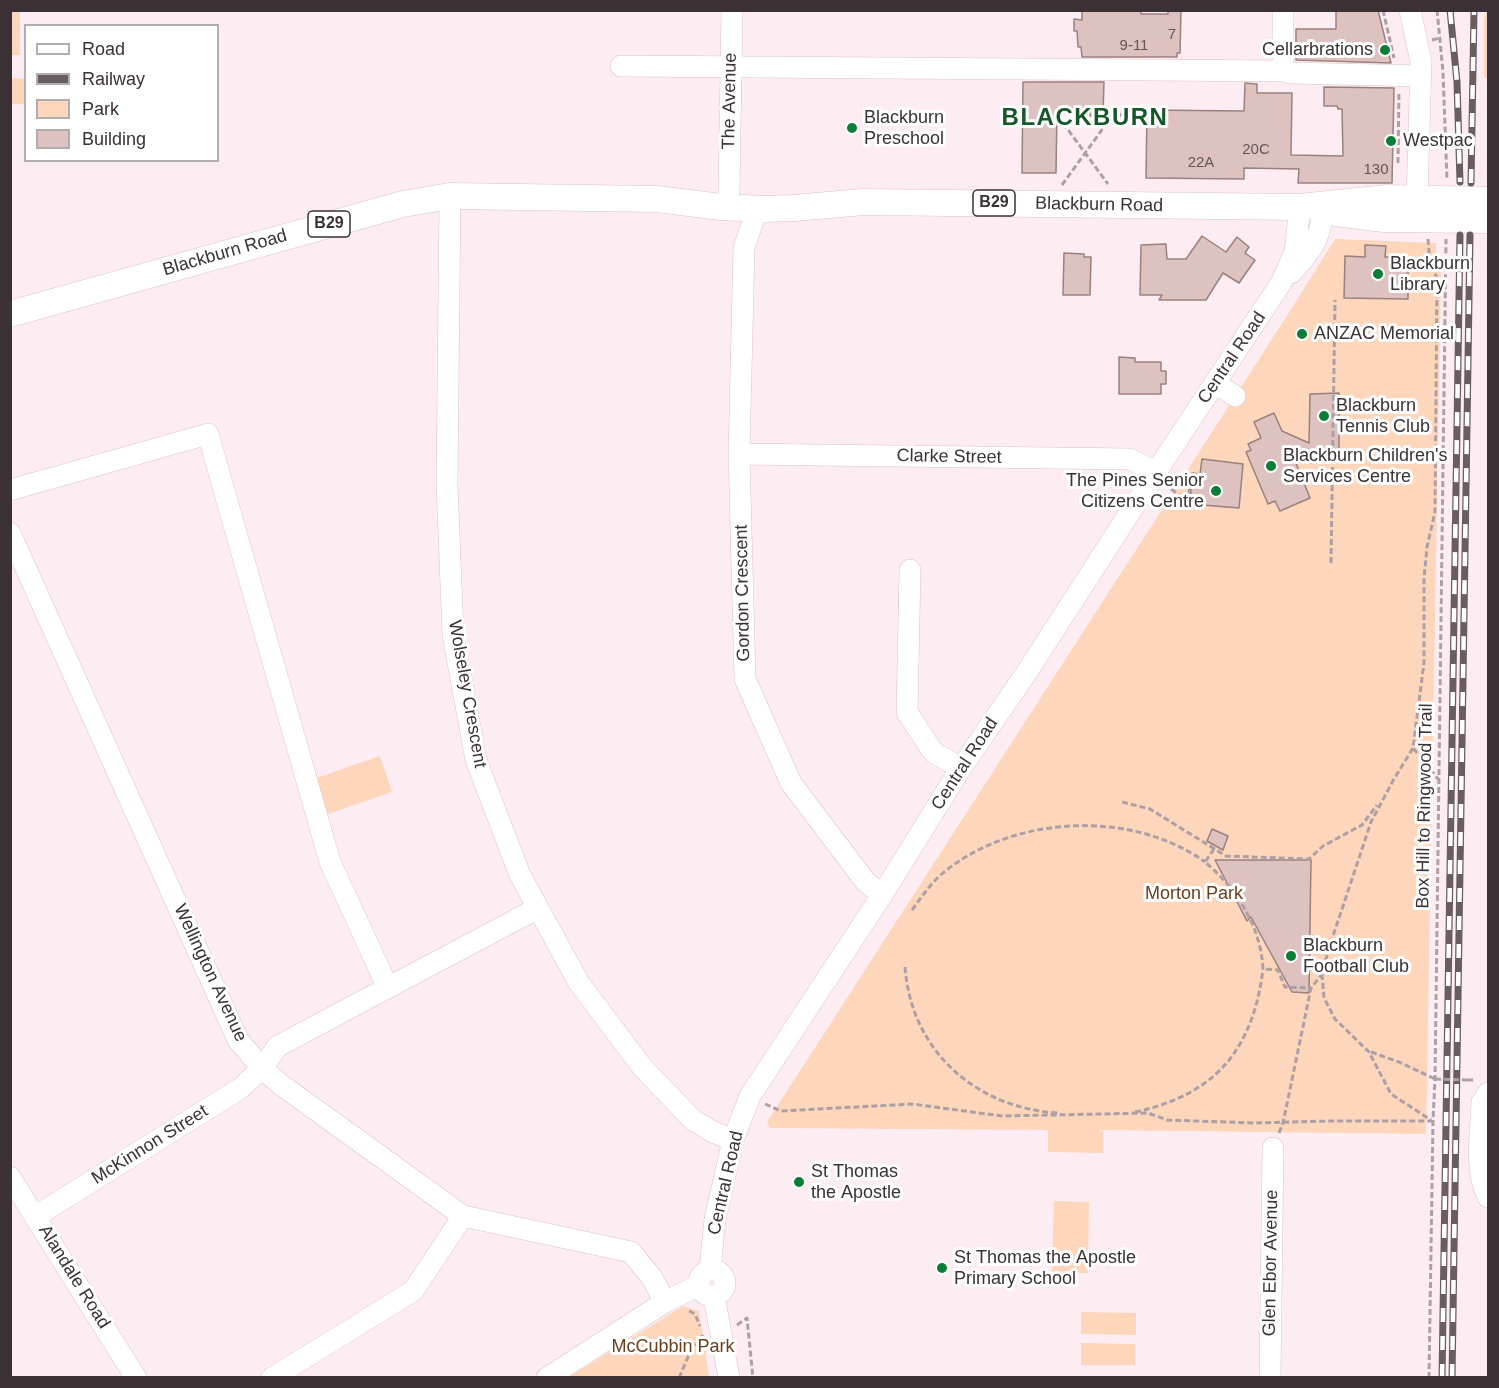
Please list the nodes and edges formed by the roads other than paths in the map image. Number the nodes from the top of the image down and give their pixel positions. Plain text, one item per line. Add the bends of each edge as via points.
1 (732, 10) edge
2 (1283, 10) edge
3 (1410, 10) edge
4 (731, 65) junction
5 (621, 66) dead end
6 (1283, 71) junction
7 (1421, 76) junction
8 (450, 196) junction
9 (1488, 200) edge
10 (863, 201) junction
11 (737, 205) junction
12 (1313, 208) junction
13 (1421, 217) junction
14 (1488, 219) edge
15 (744, 248) junction
16 (10, 314) edge
17 (1215, 383) junction
18 (1235, 396) dead end
19 (740, 454) junction
20 (1156, 472) junction
21 (10, 490) edge
22 (10, 533) edge
23 (910, 570) dead end
24 (961, 768) junction
25 (882, 896) junction
26 (538, 908) junction
27 (388, 988) junction
28 (262, 1068) junction
29 (1485, 1098) edge
30 (733, 1140) junction
31 (1273, 1148) road end
32 (10, 1177) edge
33 (1488, 1197) edge
34 (36, 1216) junction
35 (463, 1216) junction
36 (708, 1284) junction
37 (665, 1302) junction
38 (136, 1377) edge
39 (272, 1377) edge
40 (547, 1377) edge
41 (729, 1377) edge
42 (1270, 1377) edge

1 - 4 street, The Avenue
2 - 6 street
3 - 7 street
4 - 5 street
4 - 6 street
4 - 11 street, The Avenue
6 - 7 street
7 - 13 street
8 - 11 main road, Blackburn Road / B29 via 657,199
8 - 16 main road, Blackburn Road / B29 via 393,207
8 - 26 street, Wolseley Crescent via 447,484 453,635 476,760 520,875
9 - 13 main road, Blackburn Road / B29
10 - 11 main road, Blackburn Road / B29 via 794,208
10 - 11 main road, Blackburn Road / B29 via 802,193
10 - 12 main road, Blackburn Road / B29
11 - 15 street, Gordon Crescent
11 - 15 street, Gordon Crescent via 754,218
12 - 13 main road, Blackburn Road / B29 via 1363,200
12 - 17 street, Central Road via 1281,283
13 - 14 main road, Blackburn Road / B29
15 - 19 street, Gordon Crescent
17 - 18 street
17 - 20 street, Central Road
19 - 20 street, Clarke Street via 1130,459
19 - 25 street, Gordon Crescent via 745,679 791,783 865,881
20 - 24 street, Central Road
21 - 27 street via 208,434 330,862
22 - 28 street, Wellington Avenue via 238,1040
23 - 24 street via 907,712 931,749
24 - 25 street, Central Road
25 - 30 street, Central Road via 750,1096
26 - 27 street, McKinnon Street
26 - 30 street, Wolseley Crescent via 579,983 643,1068 693,1120
27 - 28 street, McKinnon Street via 278,1046
28 - 34 street, McKinnon Street via 241,1088
28 - 35 street, Wellington Avenue
29 - 33 street via 1480,1172
30 - 36 street, Central Road via 715,1219
31 - 42 street, Glen Ebor Avenue
32 - 34 street, Alandale Road
34 - 38 street, Alandale Road
35 - 37 street, Wellington Avenue via 631,1252
35 - 39 street via 413,1291
36 - 37 street
36 - 41 street, Central Road via 723,1336
37 - 40 street

